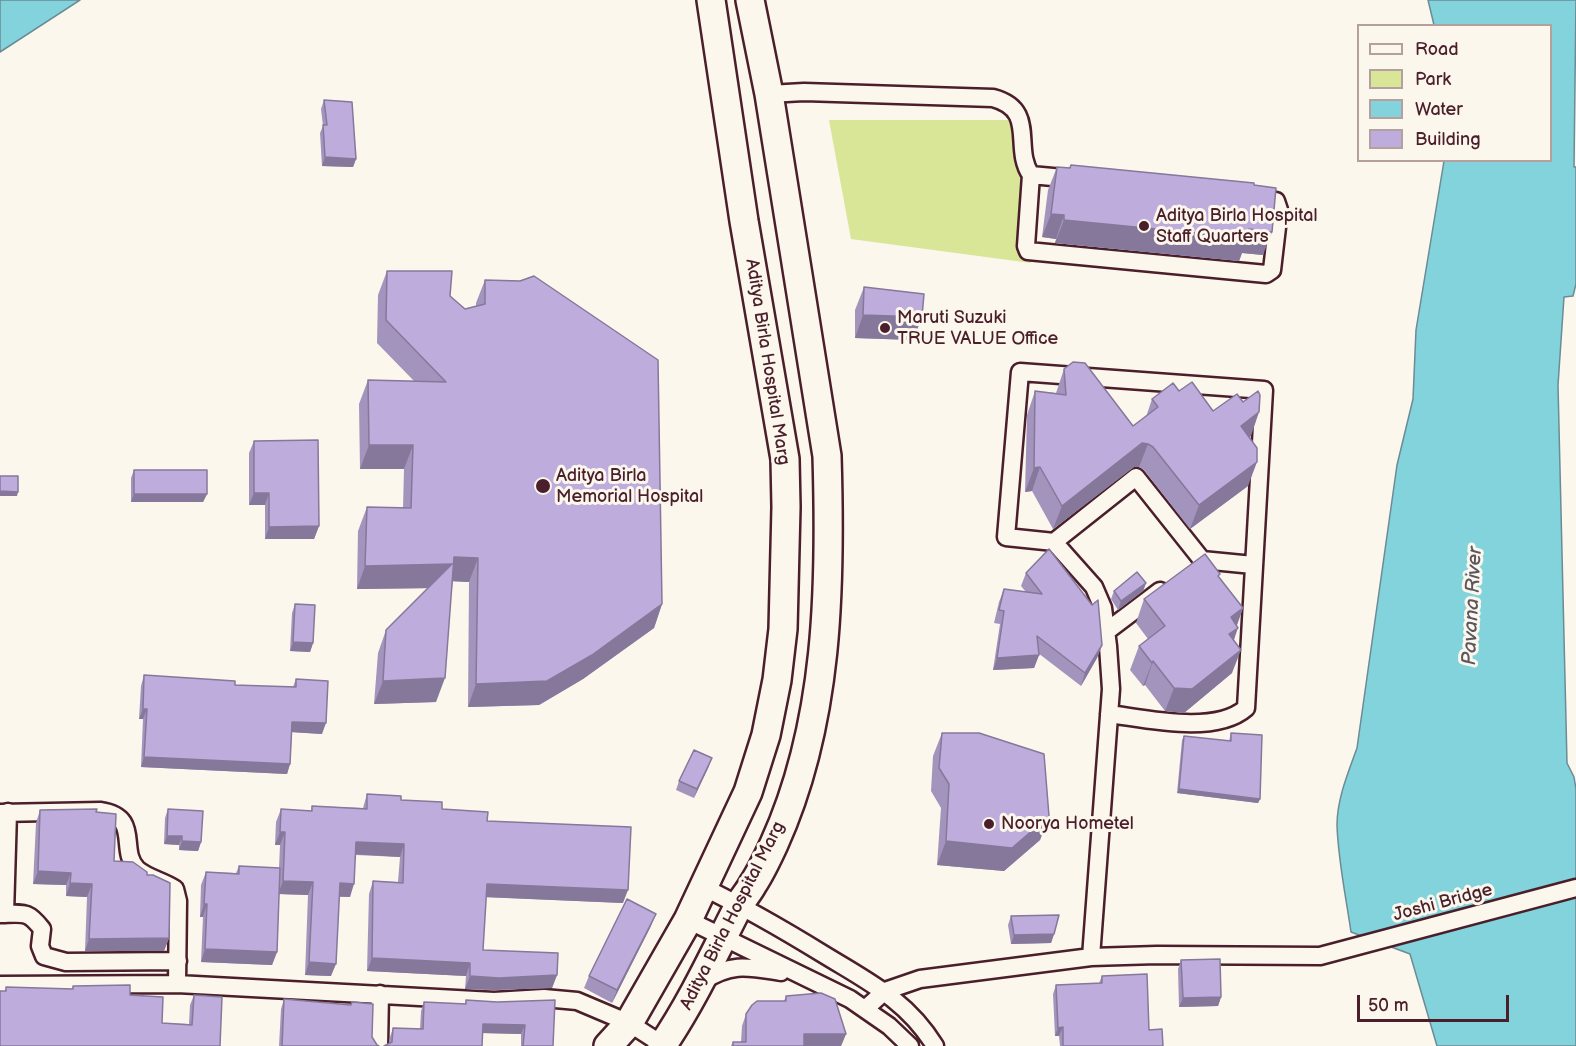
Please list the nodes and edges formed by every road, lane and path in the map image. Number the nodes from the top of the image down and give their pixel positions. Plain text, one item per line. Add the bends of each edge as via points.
1 (711, 0) edge
2 (750, 0) edge
3 (769, 94) junction
4 (1031, 175) junction
5 (1089, 181) edge
6 (1241, 196) edge
7 (1054, 542) junction
8 (1253, 565) junction
9 (1173, 582) edge
10 (1107, 631) junction
11 (1109, 714) junction
12 (4, 812) edge
13 (703, 887) junction
14 (1576, 888) edge
15 (739, 904) junction
16 (2, 914) edge
17 (688, 920) junction
18 (723, 939) junction
19 (1092, 957) junction
20 (178, 961) junction
21 (800, 975) junction
22 (177, 984) junction
23 (698, 984) junction
24 (0, 985) edge
25 (885, 991) junction
26 (380, 994) junction
27 (865, 1009) junction
28 (629, 1023) junction
29 (662, 1045) edge
30 (379, 1046) edge
31 (608, 1046) edge
32 (910, 1046) edge
33 (934, 1046) edge

1 - 13 main road, Aditya Birla Hospital Marg via 785,459 786,507 783,629 766,735 748,792
2 - 3 main road, Aditya Birla Hospital Marg
3 - 4 street via 804,92 1004,101 1017,112 1026,168
3 - 15 main road, Aditya Birla Hospital Marg via 827,456 825,632 820,686 789,806 769,853
4 - 5 street
4 - 6 street via 1028,250 1269,273 1278,203
7 - 8 street via 1136,477 1197,564
7 - 8 street via 1006,537 1020,372 1264,390
7 - 10 street via 1094,587
8 - 11 street via 1246,708 1232,718 1209,722 1171,722
9 - 10 street
10 - 11 street
11 - 19 street
12 - 16 street
12 - 20 street via 100,811 123,820 137,868 175,889
13 - 15 street
13 - 17 main road, Aditya Birla Hospital Marg
14 - 19 street, Joshi Bridge via 1320,956
15 - 18 main road, Aditya Birla Hospital Marg
15 - 25 street
16 - 20 street via 26,913 35,920 42,929 40,946 44,956 52,959
17 - 18 street
17 - 28 main road, Aditya Birla Hospital Marg
18 - 21 street
18 - 23 main road, Aditya Birla Hospital Marg
19 - 25 street, Joshi Bridge via 920,979
20 - 22 street
21 - 23 street via 751,967 729,968
21 - 27 street
22 - 24 street
22 - 26 street
23 - 29 main road, Aditya Birla Hospital Marg
25 - 27 street
25 - 33 street via 914,1017
26 - 28 street via 577,1001
26 - 30 street
27 - 32 street
28 - 29 street
28 - 31 main road, Aditya Birla Hospital Marg

